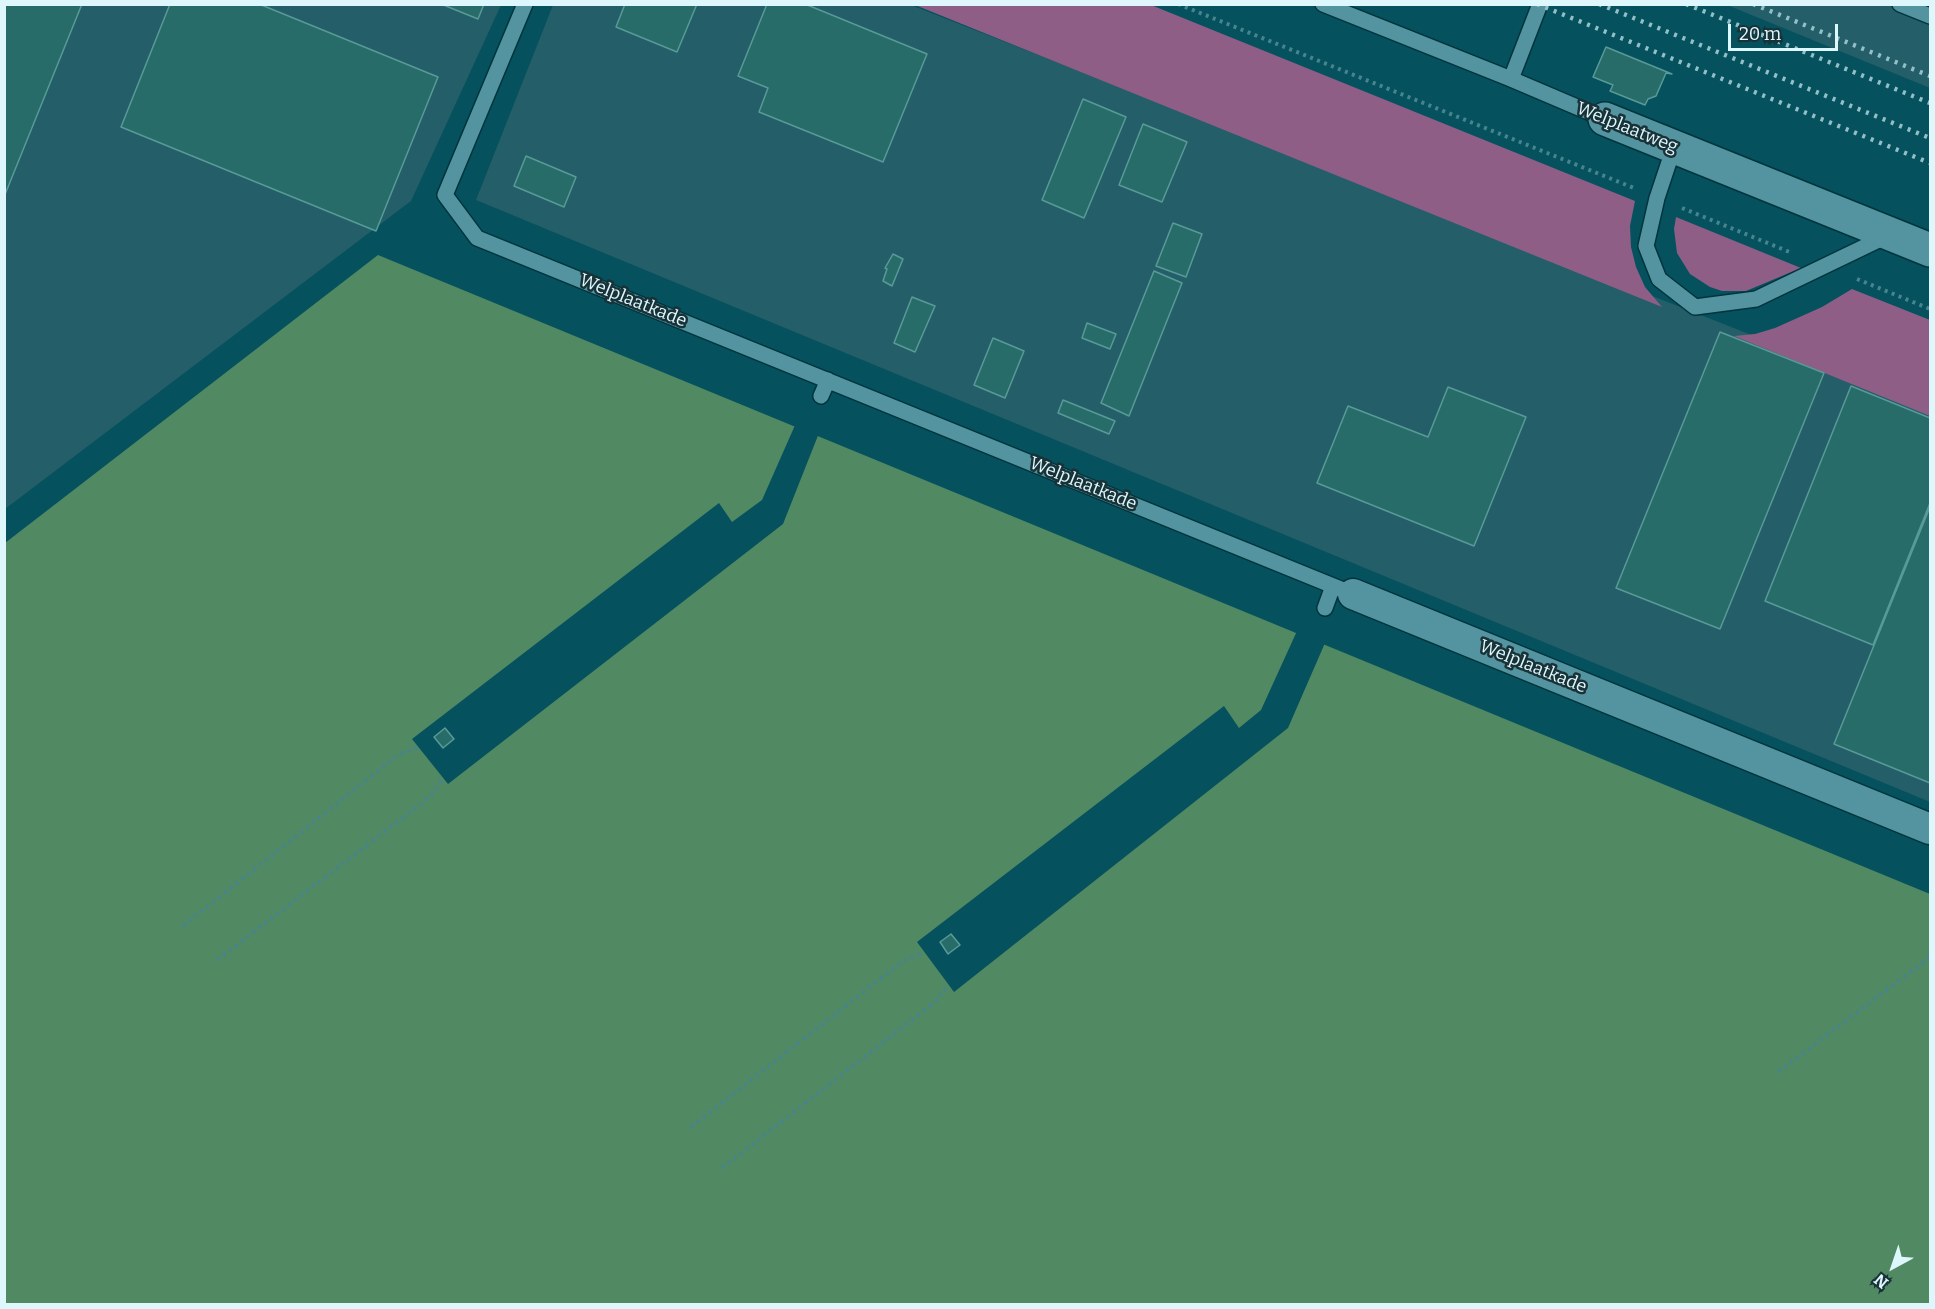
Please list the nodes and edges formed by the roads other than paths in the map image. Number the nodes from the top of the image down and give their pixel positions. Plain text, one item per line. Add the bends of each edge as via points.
1 (525, 4) edge
2 (1323, 4) edge
3 (1540, 4) edge
4 (1900, 4) edge
5 (1930, 16) edge
6 (1511, 79) junction
7 (1605, 119) joint
8 (1674, 147) junction
9 (1891, 234) junction
10 (1930, 250) edge
11 (828, 380) junction
12 (821, 396) dead end
13 (1343, 590) junction
14 (1325, 608) dead end
15 (1930, 828) edge

1 - 11 lane, Welplaatkade via 445,195 477,238
2 - 6 lane, Welplaatweg
3 - 6 lane
4 - 5 lane
6 - 7 lane, Welplaatweg
7 - 8 street, Welplaatweg
8 - 9 street, Welplaatweg
8 - 9 lane via 1646,246 1659,279 1695,307 1756,299
9 - 10 street, Welplaatweg
11 - 12 lane
11 - 13 lane, Welplaatkade
13 - 14 lane
13 - 15 street, Welplaatkade

